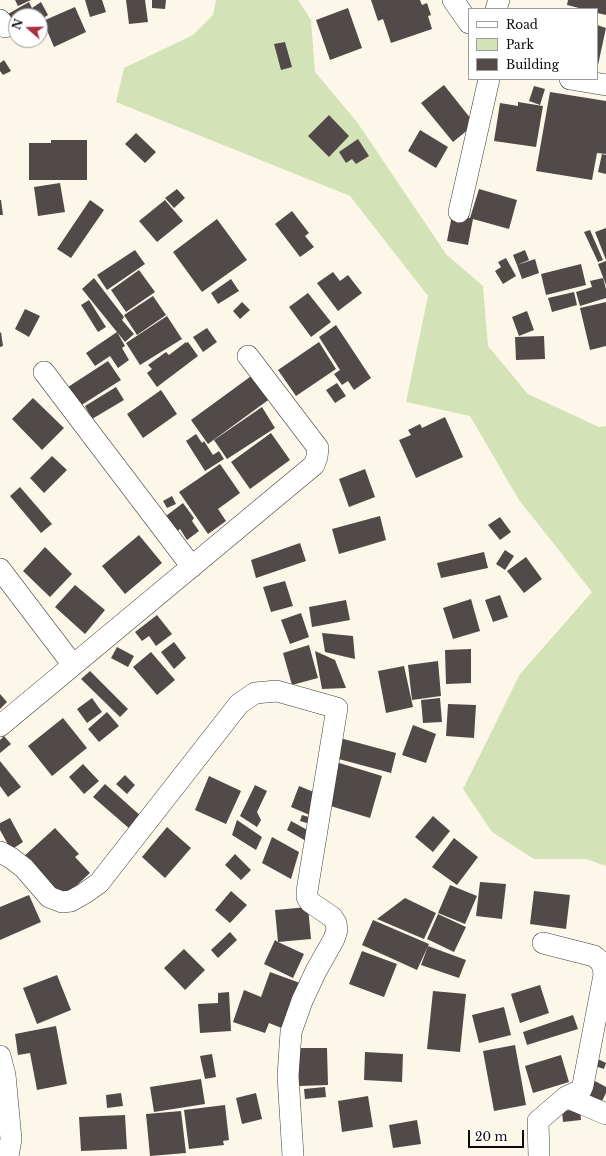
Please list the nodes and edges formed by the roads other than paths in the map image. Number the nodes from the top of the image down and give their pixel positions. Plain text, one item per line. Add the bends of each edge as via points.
1 (453, 0) edge
2 (468, 22) edge
3 (489, 80) edge
4 (576, 80) edge
5 (606, 85) edge
6 (459, 212) dead end
7 (248, 356) dead end
8 (44, 372) dead end
9 (192, 567) junction
10 (0, 569) edge
11 (73, 665) junction
12 (0, 726) edge
13 (0, 852) edge
14 (543, 943) dead end
15 (0, 1056) edge
16 (566, 1097) junction
17 (4, 1107) edge
18 (606, 1114) edge
19 (8, 1156) edge
20 (293, 1156) edge
21 (539, 1156) edge

1 - 2 street
3 - 6 street
4 - 5 street
7 - 9 street via 318,448 317,457 314,465
8 - 9 street
9 - 11 street
10 - 11 street
11 - 12 street
13 - 20 street via 24,868 49,897 62,902 71,901 99,883 239,704 255,693 277,691 337,708 307,891 310,902 332,917 337,930 310,983 291,1032 288,1076
14 - 16 street via 594,956 600,961 604,971 584,1081 581,1090
15 - 17 street via 5,1075
16 - 18 street
16 - 21 street via 538,1121
17 - 19 street via 11,1139

